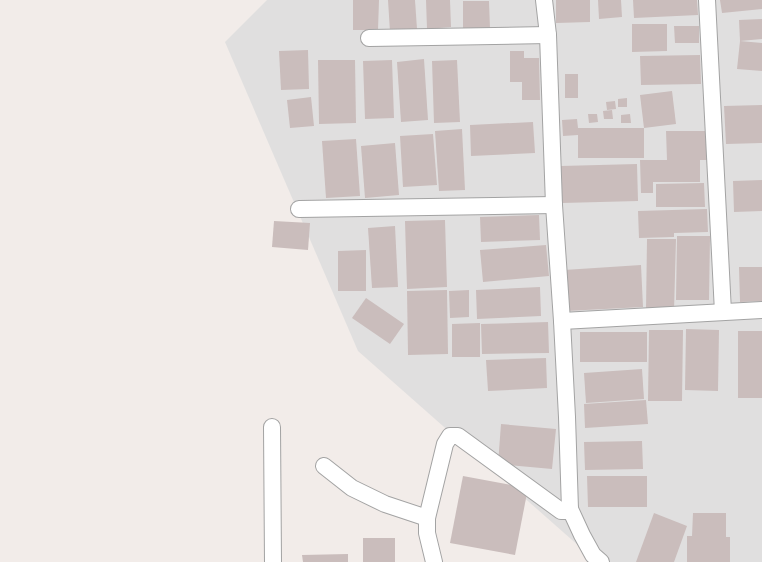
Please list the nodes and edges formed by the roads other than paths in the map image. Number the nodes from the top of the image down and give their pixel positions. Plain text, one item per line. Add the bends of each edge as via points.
1 (544, 0) edge
2 (707, 0) edge
3 (548, 36) junction
4 (369, 38) dead end
5 (554, 205) junction
6 (299, 209) dead end
7 (762, 310) edge
8 (723, 312) junction
9 (562, 321) junction
10 (272, 427) dead end
11 (324, 466) dead end
12 (570, 509) junction
13 (427, 518) junction
14 (273, 562) edge
15 (434, 562) edge
16 (601, 562) edge

1 - 3 street
2 - 8 street
3 - 4 street
3 - 5 street
5 - 6 street
5 - 9 street
7 - 8 street
8 - 9 street
9 - 12 street
10 - 14 street
11 - 13 street via 352,488 385,504
12 - 13 street via 562,511 458,436 450,436 445,444
12 - 16 street via 593,554
13 - 15 street via 427,533

